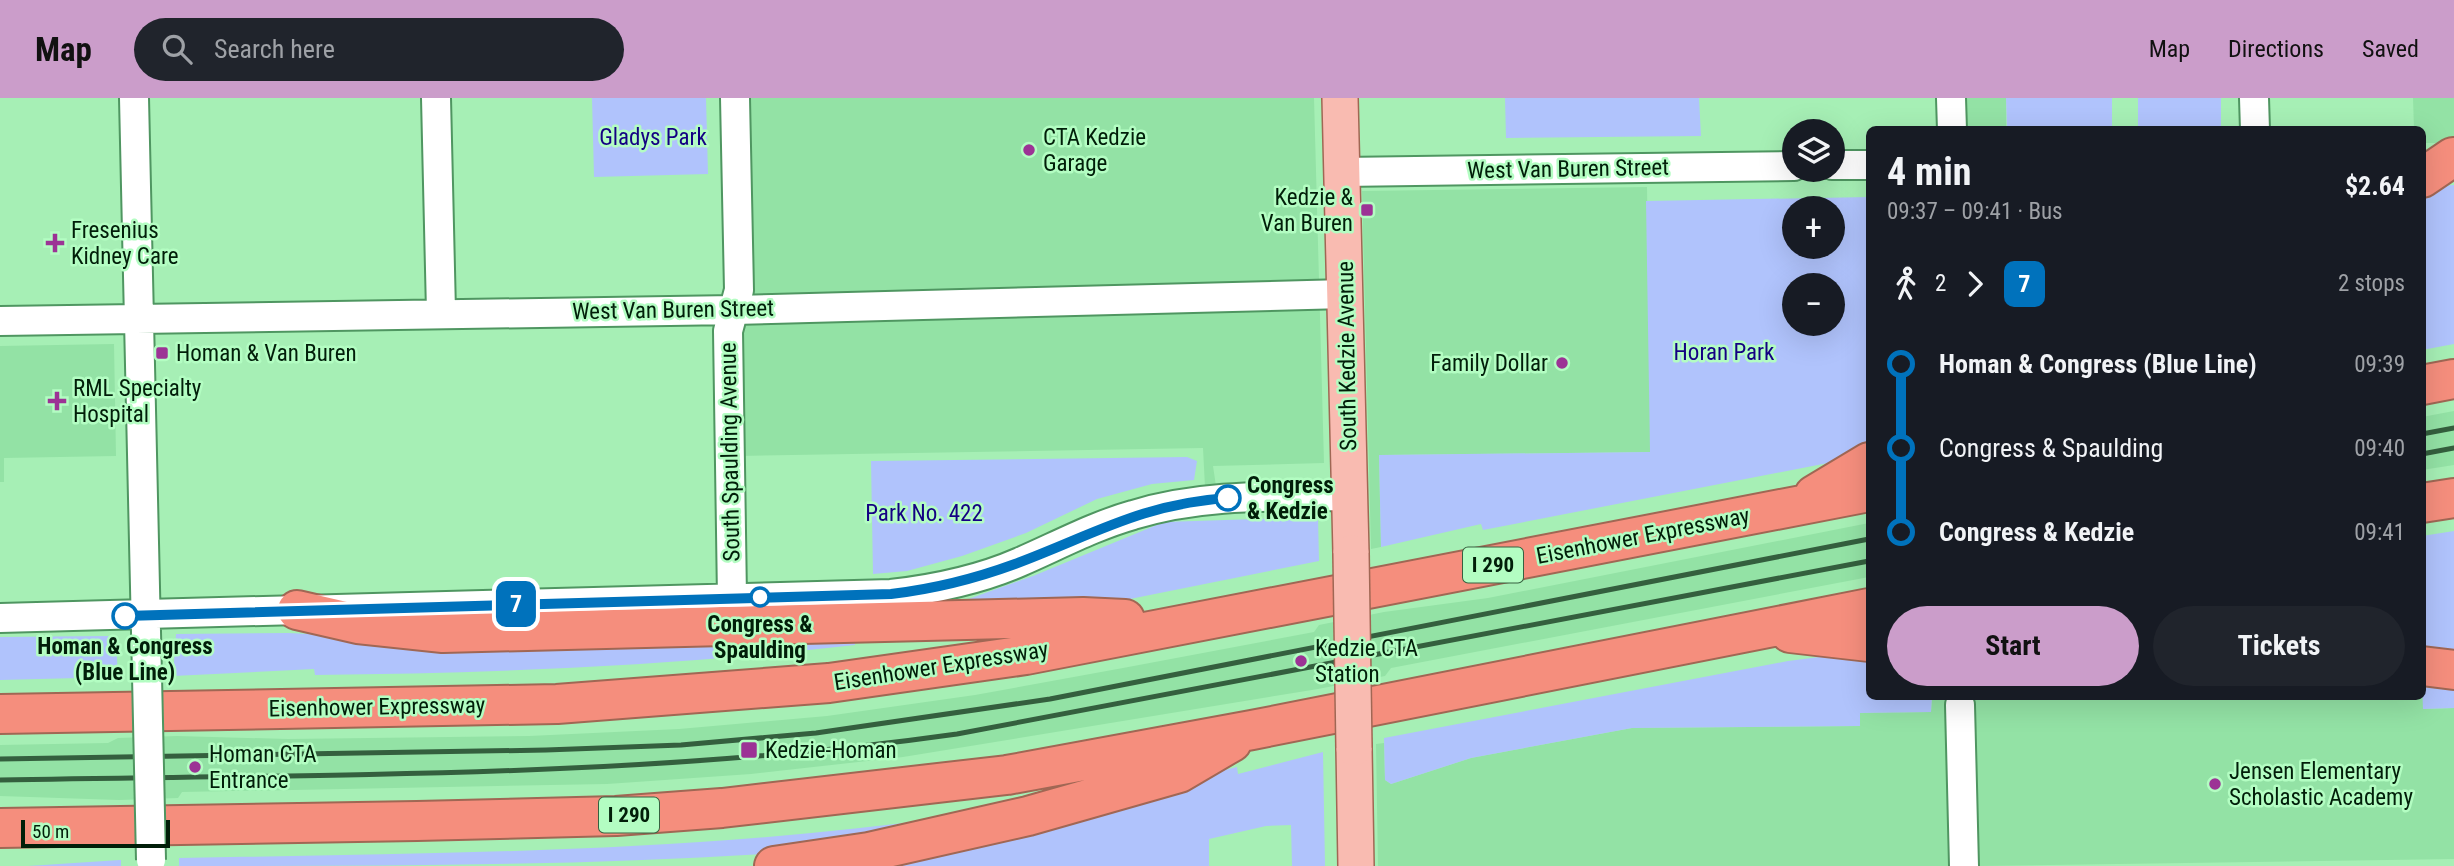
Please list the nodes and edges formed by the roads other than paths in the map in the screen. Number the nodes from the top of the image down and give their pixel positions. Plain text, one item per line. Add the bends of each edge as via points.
1 (134, 98) edge
2 (436, 98) edge
3 (735, 98) edge
4 (1340, 98) edge
5 (1951, 98) edge
6 (2254, 98) edge
7 (1952, 126) edge
8 (2255, 126) edge
9 (2443, 157) edge
10 (1866, 165) edge
11 (1782, 166) edge
12 (1845, 166) edge
13 (1342, 172) junction
14 (2426, 174) edge
15 (1345, 294) junction
16 (734, 310) junction
17 (441, 312) junction
18 (139, 318) junction
19 (0, 321) edge
20 (2454, 379) edge
21 (2426, 384) edge
22 (1866, 464) edge
23 (1866, 493) edge
24 (1350, 496) junction
25 (2454, 498) edge
26 (2426, 502) edge
27 (1798, 506) junction
28 (732, 598) junction
29 (1866, 609) edge
30 (297, 610) junction
31 (146, 615) junction
32 (0, 618) edge
33 (1186, 622) junction
34 (1764, 629) junction
35 (1866, 642) edge
36 (2426, 666) edge
37 (2454, 670) edge
38 (1960, 705) dead end
39 (0, 714) edge
40 (1252, 730) junction
41 (0, 828) edge
42 (152, 863) edge
43 (774, 866) edge
44 (1356, 866) edge
45 (1964, 866) edge

1 - 18 street
2 - 17 street
3 - 16 street, South Spaulding Avenue via 739,290
4 - 13 main road, South Kedzie Avenue
5 - 7 street
6 - 8 street
9 - 14 highway
10 - 12 street
11 - 13 street, West Van Buren Street
13 - 15 main road, South Kedzie Avenue
15 - 16 street, West Van Buren Street
15 - 24 main road, South Kedzie Avenue
16 - 17 street, West Van Buren Street
16 - 28 street, South Spaulding Avenue via 728,331
17 - 18 street, West Van Buren Street
18 - 19 street, West Van Buren Street
18 - 31 street
20 - 21 highway
22 - 27 highway
23 - 27 highway, Eisenhower Expressway / I 290
24 - 28 street via 1228,498 1172,505 1102,526 1004,568 924,590
24 - 44 main road, South Kedzie Avenue, bridge
25 - 26 highway
27 - 33 highway, Eisenhower Expressway / I 290
28 - 30 street
29 - 34 highway, I 290
30 - 31 street
30 - 33 highway via 369,625 443,633 1083,617
31 - 32 street
31 - 42 street, bridge
33 - 39 highway, Eisenhower Expressway / I 290 via 1027,655 829,683 707,694 557,704
34 - 35 highway
34 - 40 highway, I 290
36 - 37 highway
38 - 45 street
40 - 41 highway, I 290 via 1007,775 722,808 617,816
40 - 43 highway via 1167,777 943,837

